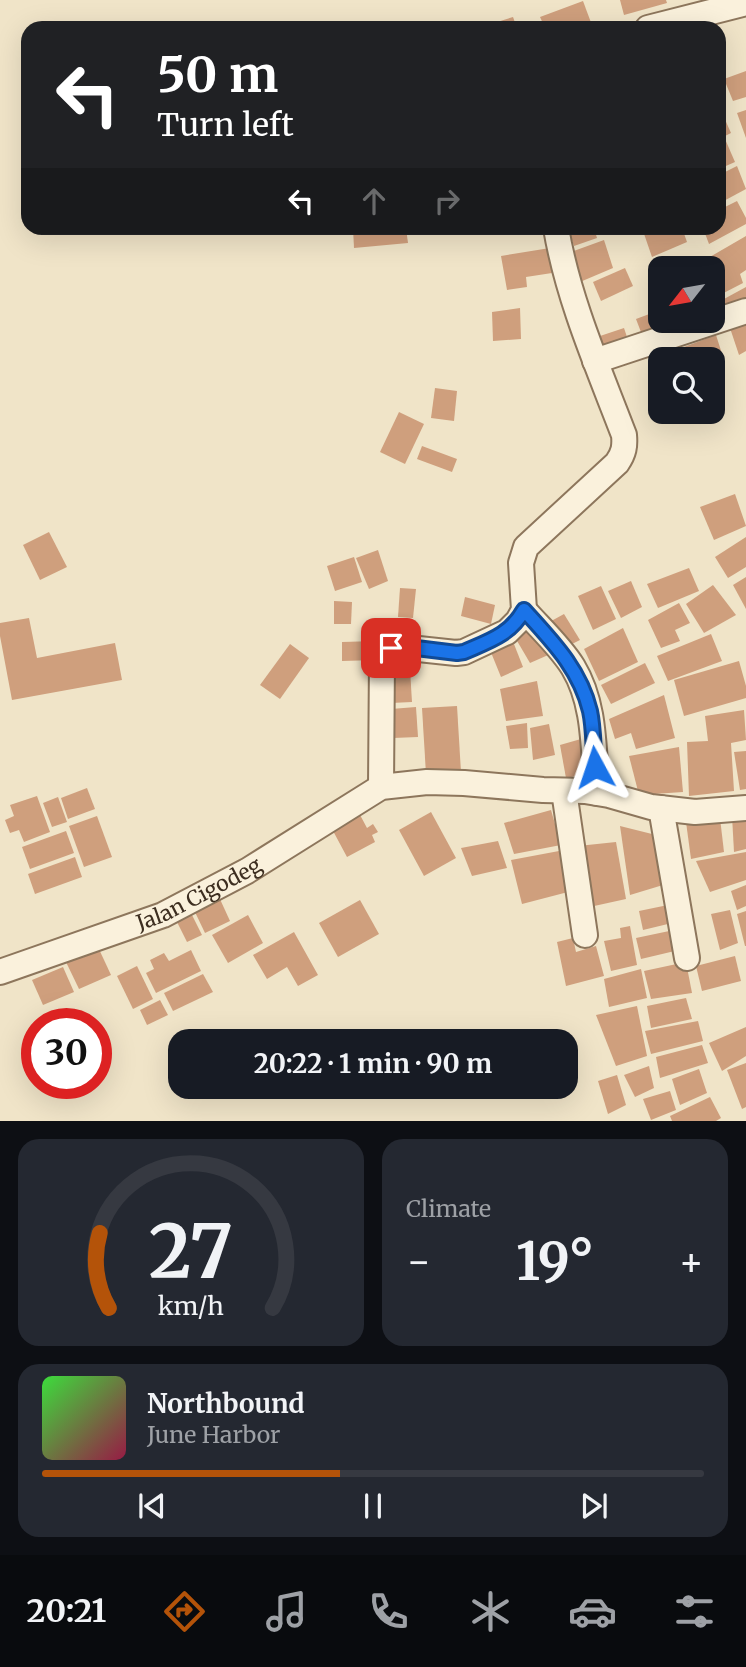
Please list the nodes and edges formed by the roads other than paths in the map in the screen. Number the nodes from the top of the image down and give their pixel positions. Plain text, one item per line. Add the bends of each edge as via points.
1 (746, 3) edge
2 (675, 21) edge
3 (558, 235) edge
4 (746, 311) edge
5 (595, 360) junction
6 (524, 610) junction
7 (381, 787) junction
8 (565, 791) junction
9 (597, 793) junction
10 (746, 807) edge
11 (661, 808) junction
12 (585, 935) dead end
13 (687, 958) dead end
14 (0, 972) edge

1 - 2 street
3 - 5 street
4 - 5 street
5 - 6 street via 625,445 617,463 526,547 521,564
6 - 7 street via 507,632 464,652 400,646 384,653
6 - 9 street via 563,653 583,689 590,714
7 - 8 street via 427,782
7 - 14 street, Jalan Cigodeg via 247,871 163,915
8 - 9 street
8 - 12 street
9 - 11 street
10 - 11 street via 695,812
11 - 13 street

